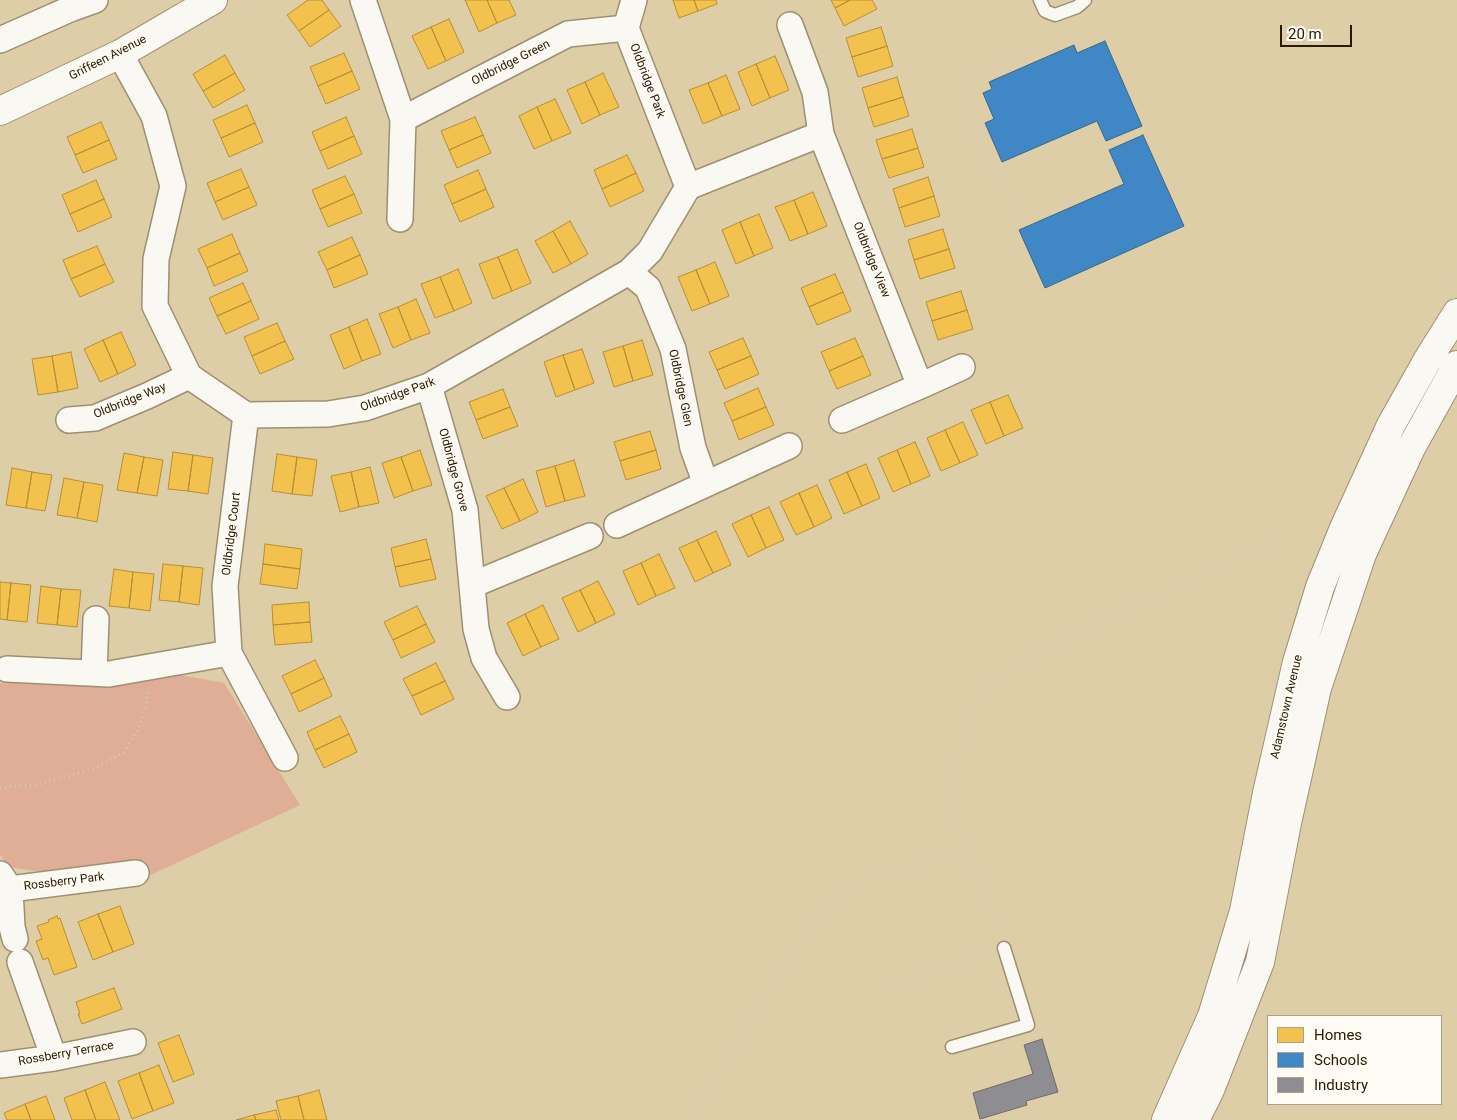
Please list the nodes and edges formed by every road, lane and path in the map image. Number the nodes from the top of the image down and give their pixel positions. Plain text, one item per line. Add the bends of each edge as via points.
1 (95, 0) edge
2 (213, 0) edge
3 (363, 0) edge
4 (634, 0) edge
5 (1040, 0) edge
6 (1085, 0) edge
7 (143, 8) dead end
8 (790, 25) dead end
9 (626, 28) junction
10 (0, 40) edge
11 (1020, 53) dead end
12 (120, 54) junction
13 (0, 79) edge
14 (0, 111) edge
15 (403, 119) junction
16 (821, 134) junction
17 (688, 187) junction
18 (400, 219) dead end
19 (1026, 223) dead end
20 (629, 272) junction
21 (1457, 313) edge
22 (1457, 365) edge
23 (962, 367) dead end
24 (189, 376) junction
25 (429, 386) junction
26 (920, 386) junction
27 (246, 415) junction
28 (69, 420) dead end
29 (842, 420) dead end
30 (789, 446) dead end
31 (706, 484) junction
32 (618, 525) dead end
33 (590, 536) dead end
34 (1282, 538) dead end
35 (472, 585) junction
36 (96, 619) dead end
37 (229, 653) junction
38 (147, 667) junction
39 (7, 669) dead end
40 (94, 673) junction
41 (507, 697) dead end
42 (285, 758) dead end
43 (0, 788) edge
44 (967, 855) junction
45 (136, 873) dead end
46 (5, 882) edge
47 (1004, 948) junction
48 (888, 986) dead end
49 (133, 1042) dead end
50 (952, 1047) dead end
51 (54, 1058) junction
52 (0, 1065) edge
53 (692, 1120) edge
54 (1166, 1120) edge
55 (1195, 1120) edge

1 - 10 street
2 - 12 street, Griffeen Avenue
3 - 15 street
4 - 9 street
5 - 6 lane via 1046,12 1055,15
7 - 13 path
8 - 16 street, Oldbridge View via 815,92
9 - 15 street, Oldbridge Green via 568,34
9 - 17 street, Oldbridge Park
11 - 19 path via 965,79 976,132 994,177
12 - 14 street, Griffeen Avenue
12 - 24 street via 154,116 173,186 156,259 155,306
15 - 18 street
16 - 17 street
16 - 26 street, Oldbridge View
17 - 20 street, Oldbridge Park via 650,251
20 - 25 street, Oldbridge Park
20 - 31 street, Oldbridge Glen via 648,288 673,349 693,448
21 - 54 street, Adamstown Avenue via 1391,425 1320,587 1297,662 1244,911 1212,1016
22 - 55 street, Adamstown Avenue via 1411,448 1362,554 1317,688 1260,962
23 - 26 street
24 - 27 street
24 - 28 street, Oldbridge Way via 95,418
25 - 27 street, Oldbridge Park via 365,408 328,414
25 - 35 street, Oldbridge Grove via 465,510
26 - 29 street
27 - 37 street, Oldbridge Court via 225,586
30 - 31 street
31 - 32 street
33 - 35 street
34 - 44 path via 1017,662 978,695 961,755 946,784
35 - 41 street, Oldbridge Grove via 476,629 484,658
36 - 40 street
37 - 38 street
37 - 42 street, Oldbridge Court
38 - 40 street via 109,674
38 - 43 path via 147,701 140,728 124,752 95,768 37,785
39 - 40 street
44 - 47 path via 986,888
44 - 53 path via 865,877 839,893 818,916 778,974
45 - 46 street, Rossberry Park
46 - 51 street via 18,950
47 - 48 path
47 - 50 lane via 1028,1025
49 - 51 street, Rossberry Terrace
51 - 52 street, Rossberry Terrace

